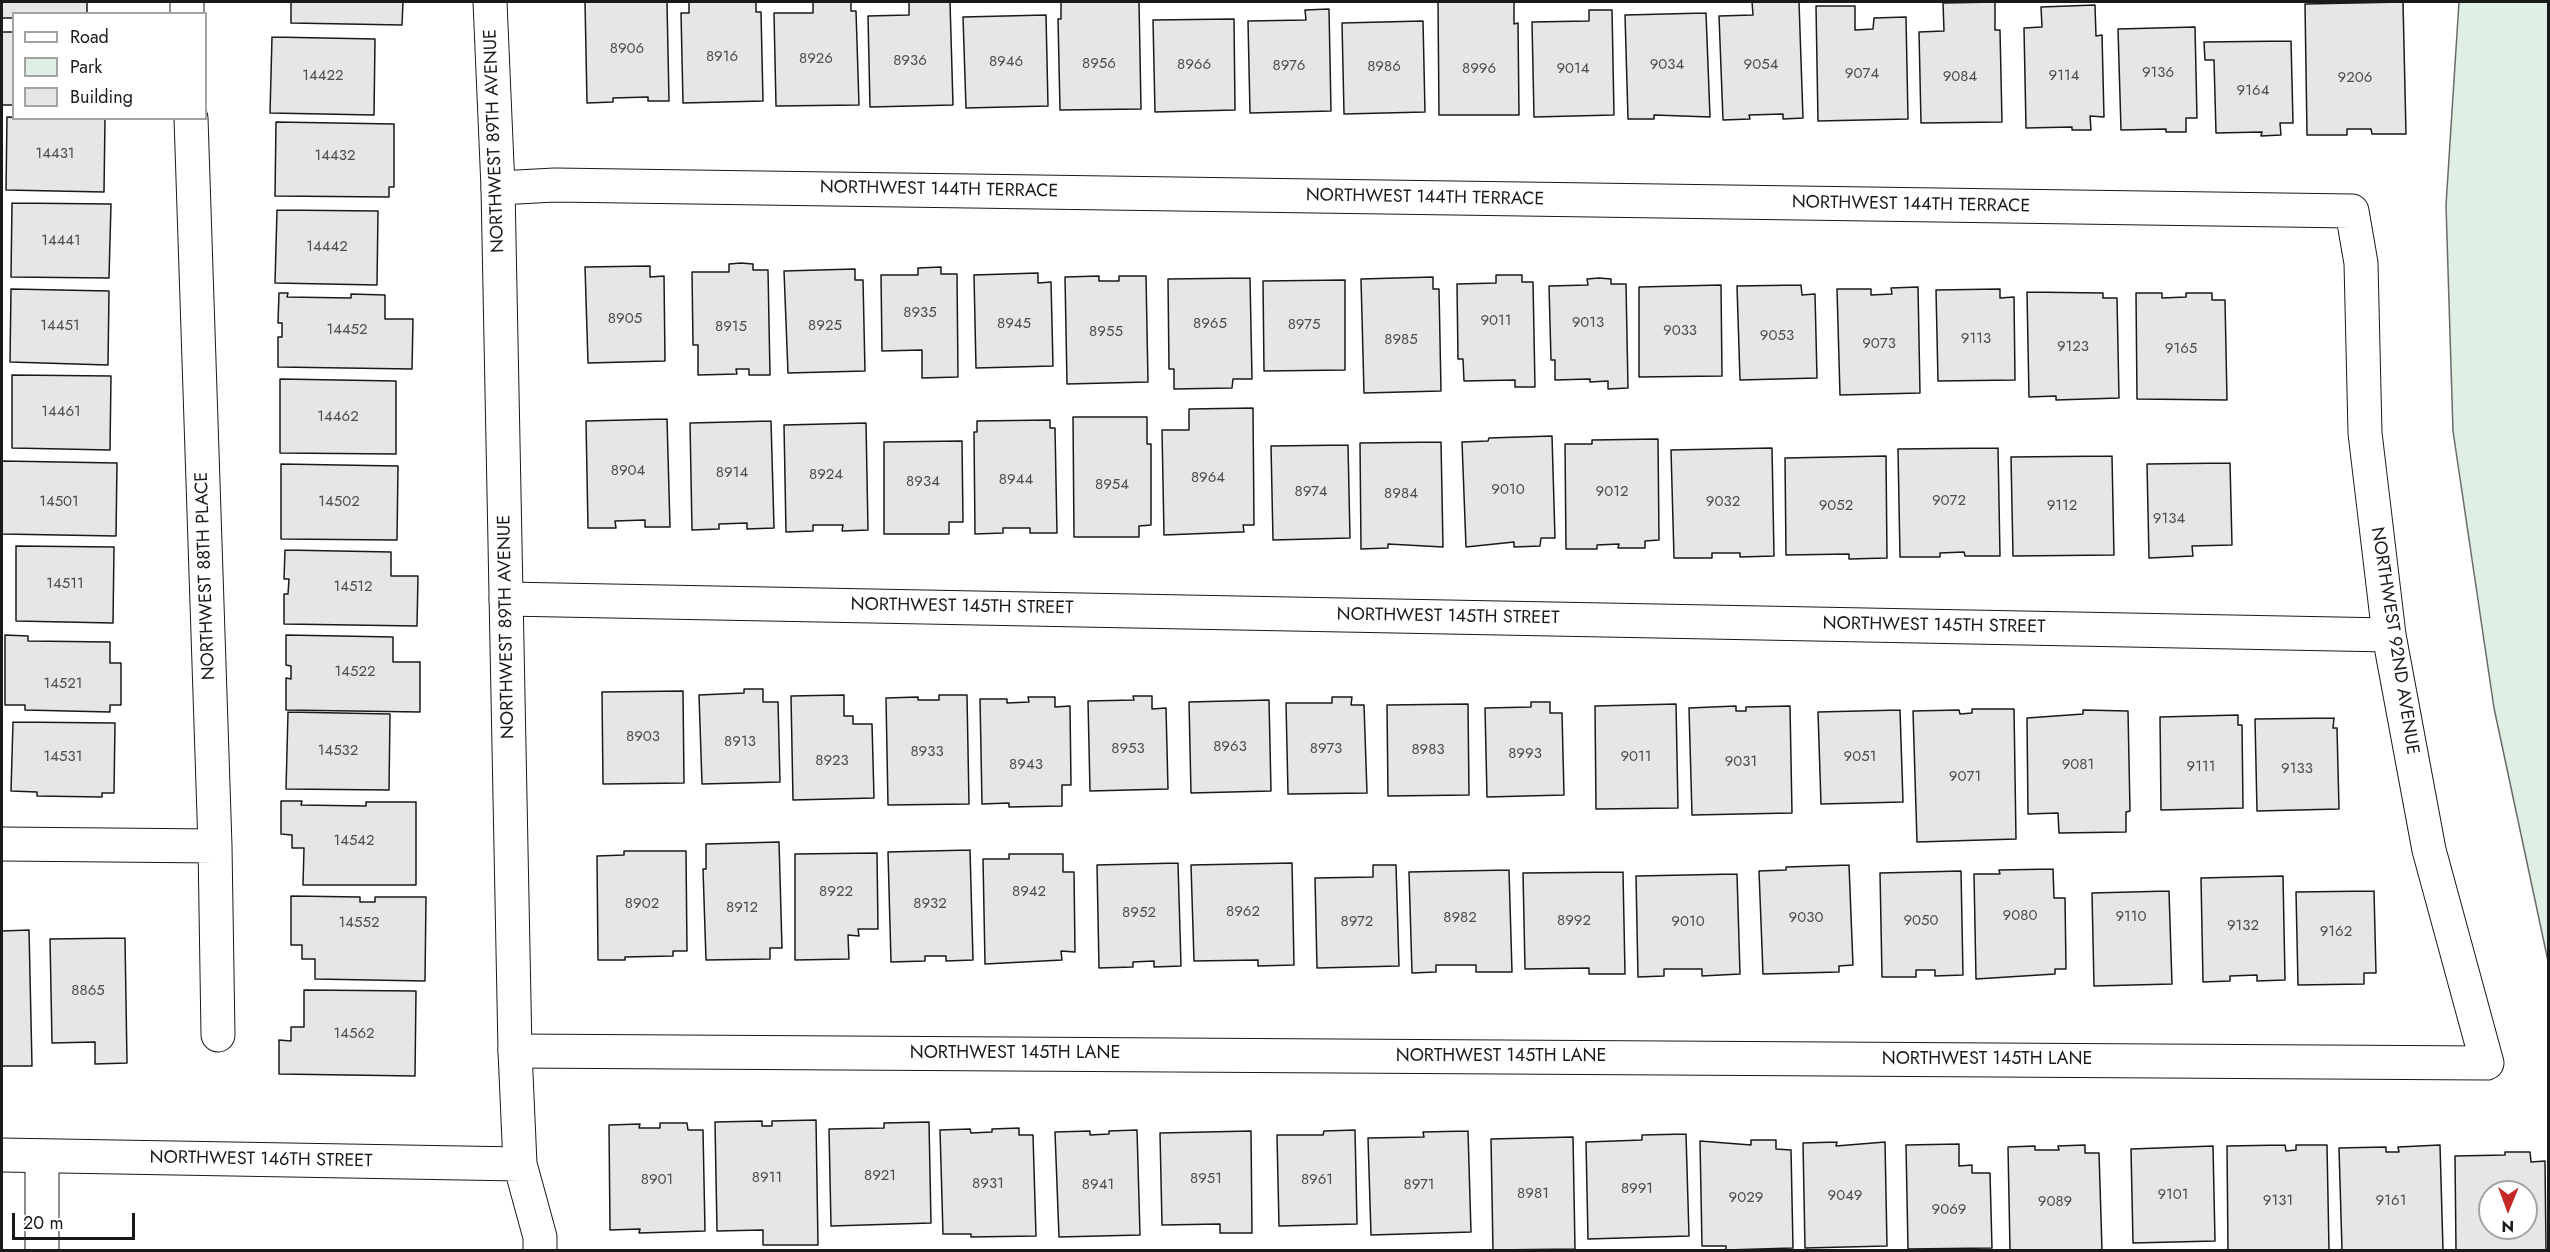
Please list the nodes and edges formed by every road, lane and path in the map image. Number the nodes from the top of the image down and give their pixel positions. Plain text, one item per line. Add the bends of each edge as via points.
1 (490, 2) edge
2 (191, 120) edge
3 (498, 188) junction
4 (2352, 211) joint
5 (506, 599) junction
6 (2389, 635) junction
7 (2, 844) edge
8 (215, 846) junction
9 (218, 1035) dead end
10 (515, 1051) junction
11 (2487, 1063) joint
12 (2, 1155) edge
13 (42, 1156) junction
14 (520, 1164) junction
15 (42, 1251) edge
16 (540, 1251) edge

1 - 3 street, NORTHWEST 89TH AVENUE
2 - 8 street, NORTHWEST 88TH PLACE
3 - 4 street, NORTHWEST 144TH TERRACE via 591,185
3 - 5 street, NORTHWEST 89TH AVENUE
4 - 6 street, NORTHWEST 92ND AVENUE via 2361,263 2365,433
5 - 6 street, NORTHWEST 145TH STREET
5 - 10 street, NORTHWEST 89TH AVENUE
6 - 11 street, NORTHWEST 92ND AVENUE via 2428,850
7 - 8 street
8 - 9 street, NORTHWEST 88TH PLACE
10 - 11 street, NORTHWEST 145TH LANE
10 - 14 street, NORTHWEST 89TH AVENUE
12 - 13 street, NORTHWEST 146TH STREET
13 - 14 street, NORTHWEST 146TH STREET
13 - 15 street
14 - 16 street, NORTHWEST 89TH AVENUE via 540,1237

